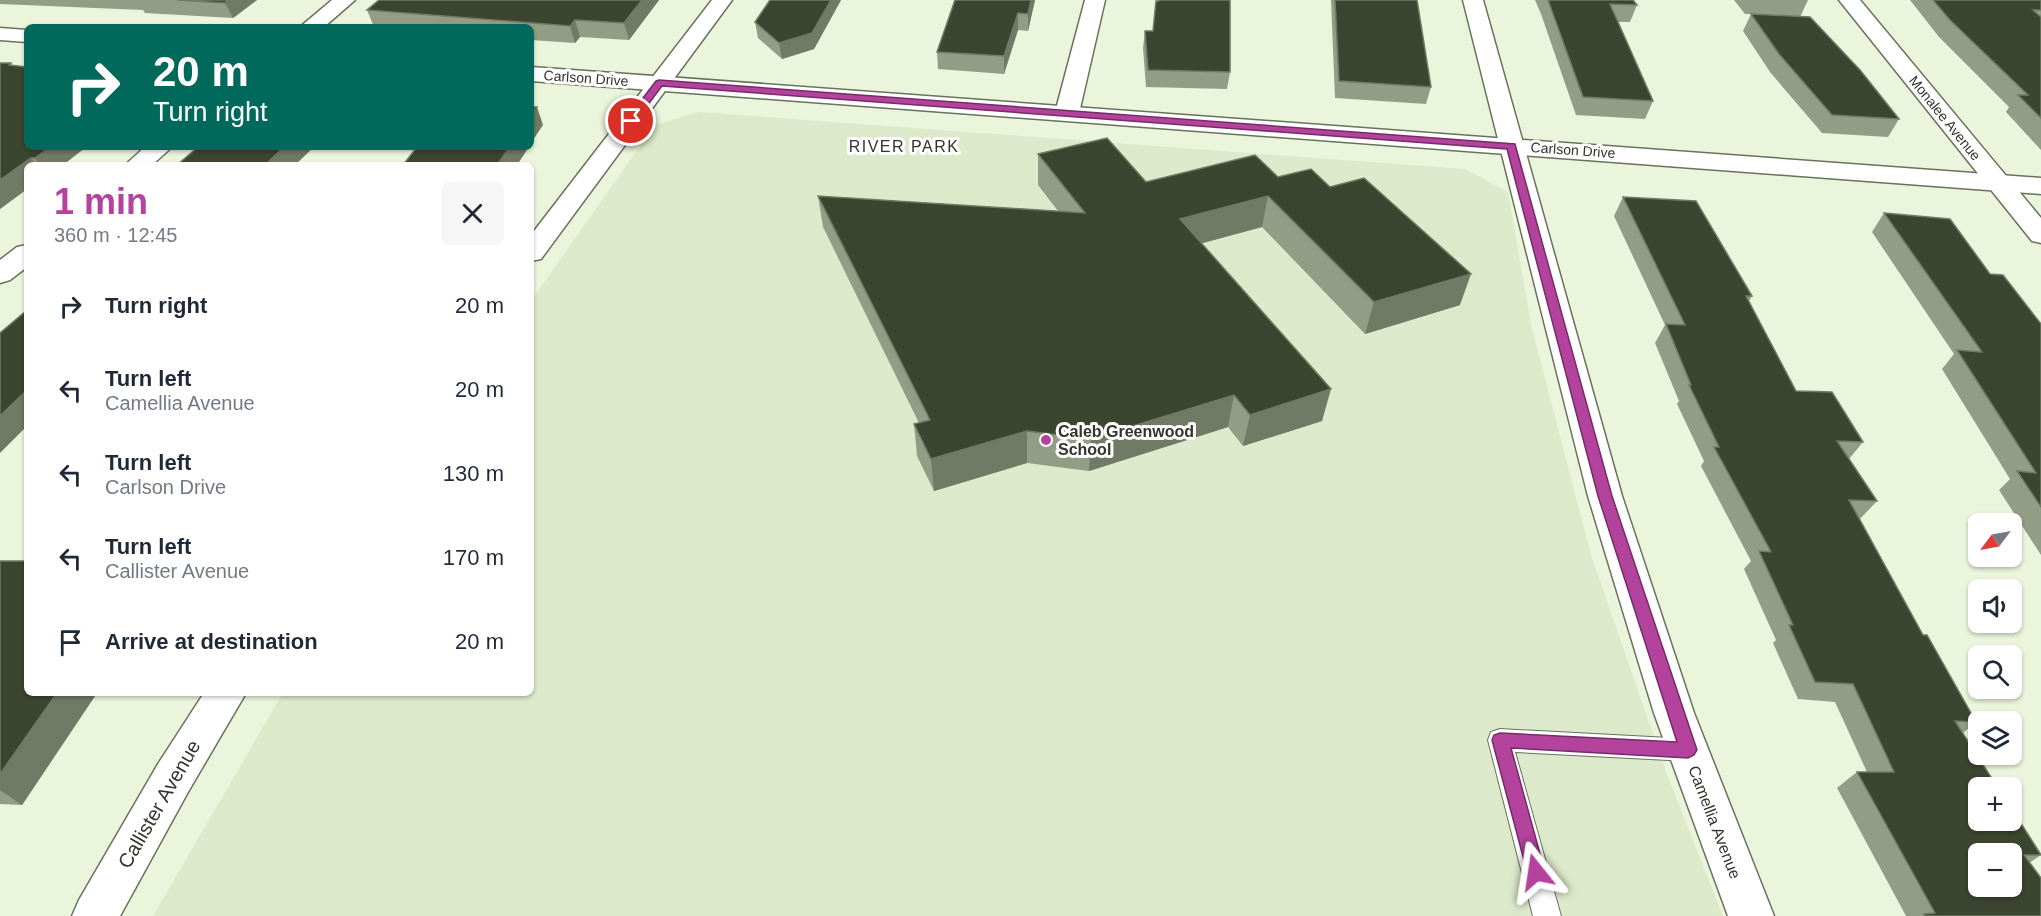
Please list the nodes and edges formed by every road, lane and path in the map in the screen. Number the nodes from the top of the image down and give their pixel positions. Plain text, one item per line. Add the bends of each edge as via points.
1 (345, 0) edge
2 (722, 0) edge
3 (1095, 0) edge
4 (1473, 0) edge
5 (1849, 0) edge
6 (315, 24) edge
7 (0, 34) edge
8 (24, 36) edge
9 (534, 74) edge
10 (659, 83) junction
11 (1067, 113) junction
12 (1512, 146) junction
13 (156, 150) edge
14 (141, 162) edge
15 (1997, 182) junction
16 (2041, 186) edge
17 (2041, 236) edge
18 (534, 249) edge
19 (24, 255) edge
20 (0, 274) edge
21 (224, 696) edge
22 (1688, 750) junction
23 (95, 916) edge
24 (1547, 916) edge
25 (1751, 916) edge

1 - 6 street
2 - 10 street
3 - 11 street
4 - 12 street, Camellia Avenue
5 - 15 street, Monalee Avenue
7 - 8 street
9 - 10 street, Carlson Drive
10 - 11 street, Carlson Drive
10 - 18 street
11 - 12 street, Carlson Drive
12 - 15 street, Carlson Drive
12 - 22 street, Camellia Avenue via 1605,496
13 - 14 street
15 - 16 street, Carlson Drive
15 - 17 street, Monalee Avenue
19 - 20 street
21 - 23 street, Callister Avenue
22 - 24 lane via 1500,740
22 - 25 street, Camellia Avenue

